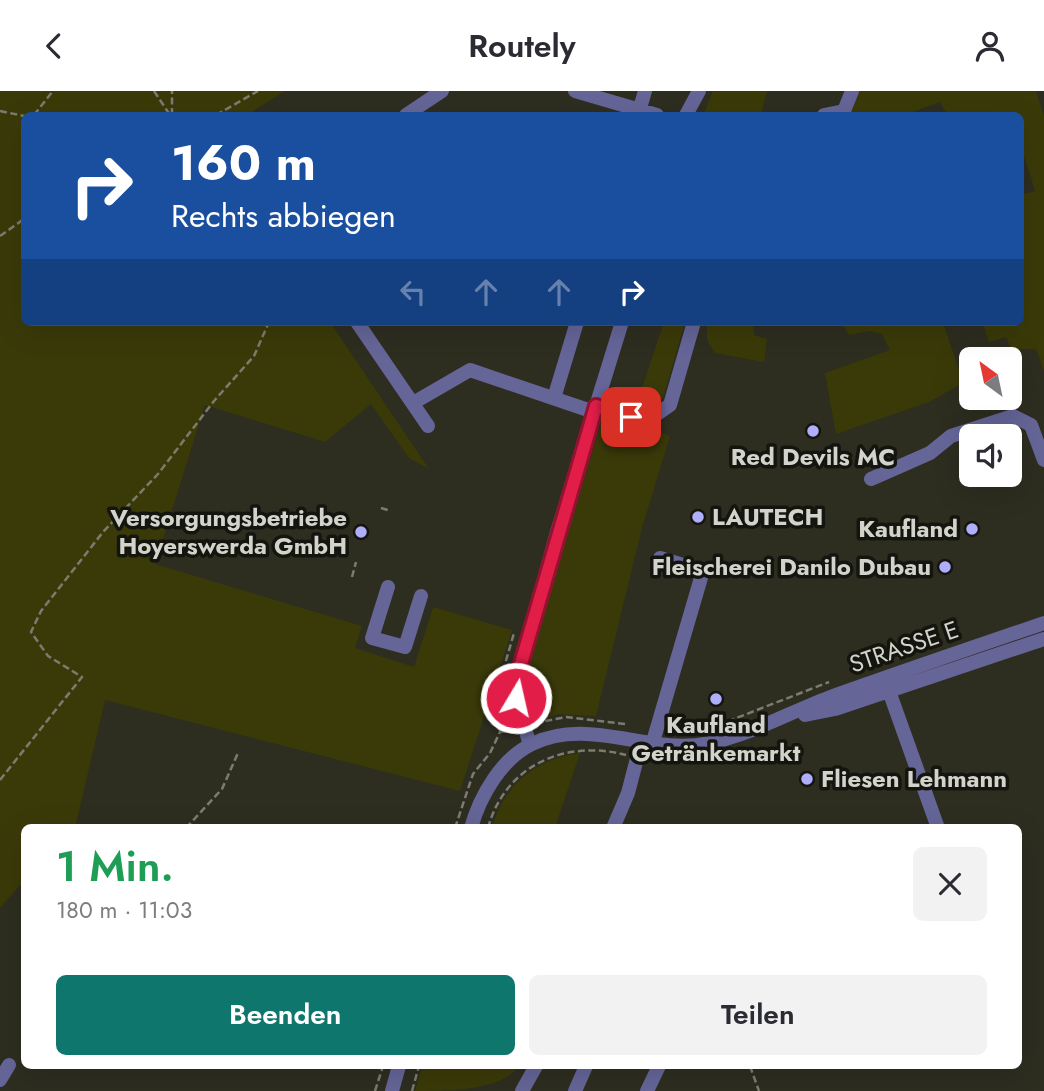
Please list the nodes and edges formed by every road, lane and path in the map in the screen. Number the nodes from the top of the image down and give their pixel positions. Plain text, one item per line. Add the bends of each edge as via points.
1 (53, 91) edge
2 (154, 91) edge
3 (172, 91) edge
4 (258, 91) edge
5 (442, 91) edge
6 (575, 91) edge
7 (645, 91) edge
8 (699, 91) edge
9 (852, 91) edge
10 (604, 95) edge
11 (0, 111) edge
12 (36, 112) edge
13 (169, 112) edge
14 (171, 112) edge
15 (221, 112) edge
16 (410, 112) edge
17 (637, 112) edge
18 (639, 112) edge
19 (687, 112) edge
20 (839, 112) edge
21 (21, 115) edge
22 (21, 221) edge
23 (0, 236) edge
24 (267, 326) edge
25 (360, 326) edge
26 (576, 326) edge
27 (621, 326) edge
28 (693, 326) edge
29 (554, 398) junction
30 (413, 403) junction
31 (595, 409) junction
32 (428, 426) dead end
33 (1044, 460) edge
34 (871, 479) dead end
35 (381, 508) dead end
36 (391, 511) dead end
37 (660, 558) dead end
38 (356, 562) dead end
39 (352, 577) dead end
40 (388, 587) dead end
41 (421, 596) dead end
42 (1044, 623) edge
43 (1044, 639) edge
44 (942, 646) dead end
45 (886, 663) dead end
46 (835, 680) dead end
47 (889, 691) junction
48 (781, 720) junction
49 (626, 724) dead end
50 (523, 726) junction
51 (706, 730) dead end
52 (500, 732) dead end
53 (646, 744) junction
54 (530, 745) junction
55 (239, 753) dead end
56 (489, 753) dead end
57 (0, 780) edge
58 (190, 824) edge
59 (456, 824) edge
60 (473, 824) edge
61 (615, 824) edge
62 (937, 824) edge
63 (9, 1065) dead end
64 (382, 1069) edge
65 (399, 1069) edge
66 (418, 1069) edge
67 (534, 1069) edge
68 (585, 1069) edge
69 (658, 1069) edge
70 (751, 1069) edge
71 (0, 1080) edge
72 (375, 1091) edge
73 (392, 1091) edge
74 (412, 1091) edge
75 (522, 1091) edge
76 (575, 1091) edge
77 (647, 1091) edge
78 (759, 1091) edge

1 - 12 path
2 - 13 path
3 - 14 path
4 - 15 path
5 - 16 street
6 - 10 street
7 - 18 street
8 - 19 street
9 - 20 street via 844,111
10 - 17 street
11 - 21 path
22 - 23 path
24 - 57 path via 254,356 41,611 31,632 48,656 82,677
25 - 30 street
26 - 29 street
27 - 31 street
28 - 31 street via 670,405 647,421
29 - 30 street via 470,370
29 - 31 street
30 - 32 street
31 - 50 street via 518,674 516,698
33 - 34 street via 1031,425 1013,416 951,436 930,453
35 - 36 path
37 - 53 street via 703,571
38 - 39 path
40 - 41 street via 372,638 405,647
42 - 48 street, STRASSE E via 830,697
43 - 47 street, STRASSE E
44 - 45 path via 926,644
46 - 51 path
47 - 48 street, STRASSE E
47 - 62 street
48 - 53 street, STRASSE E via 710,743
49 - 50 path via 566,717
50 - 52 path
50 - 54 street
53 - 54 street, STRASSE E via 590,732 557,735
53 - 61 street
54 - 60 street via 505,765 486,790
55 - 58 path via 222,789
56 - 59 path via 472,774
63 - 71 street
64 - 72 path
65 - 73 street
66 - 74 path
67 - 75 street
68 - 76 street
69 - 77 street
70 - 78 path

